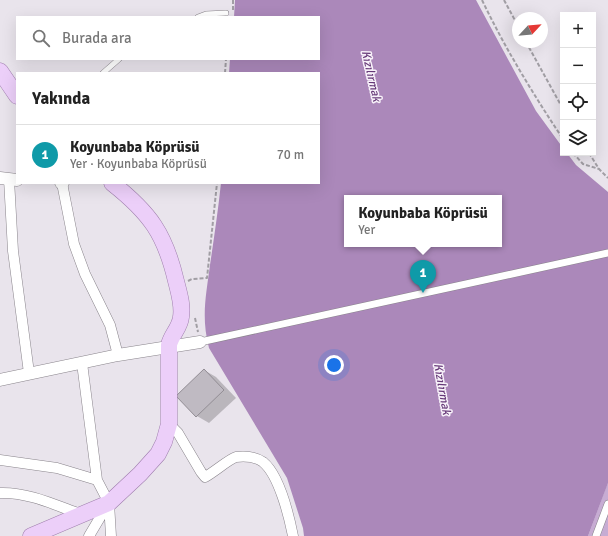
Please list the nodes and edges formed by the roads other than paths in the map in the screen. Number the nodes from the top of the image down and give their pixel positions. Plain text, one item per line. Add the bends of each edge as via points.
1 (226, 13) dead end
2 (201, 16) edge
3 (118, 60) edge
4 (0, 71) edge
5 (104, 72) edge
6 (16, 95) edge
7 (9, 179) edge
8 (62, 184) edge
9 (113, 184) edge
10 (608, 253) edge
11 (200, 342) joint
12 (169, 347) junction
13 (118, 355) junction
14 (82, 362) junction
15 (29, 373) junction
16 (0, 380) edge
17 (169, 424) junction
18 (0, 460) edge
19 (97, 480) junction
20 (0, 493) edge
21 (109, 502) junction
22 (608, 504) edge
23 (80, 514) junction
24 (31, 536) edge
25 (89, 536) edge
26 (111, 536) edge
27 (293, 536) edge
28 (596, 536) edge

1 - 2 lane
3 - 5 lane
4 - 6 main road
7 - 15 street via 13,251
8 - 13 street via 74,244 85,274 110,325
9 - 12 main road via 146,214 159,232 167,250 182,313 179,327 170,340
10 - 11 street
11 - 12 street
12 - 13 street
12 - 17 main road
13 - 14 street
14 - 15 street
14 - 19 street
15 - 16 street
17 - 21 main road via 158,454
17 - 27 street via 178,433 205,477 235,457 250,456 262,461 271,471 284,500
18 - 19 street via 57,468
19 - 21 street
20 - 23 street via 21,494
21 - 23 main road
21 - 25 street
21 - 26 street
22 - 28 street
23 - 24 main road

